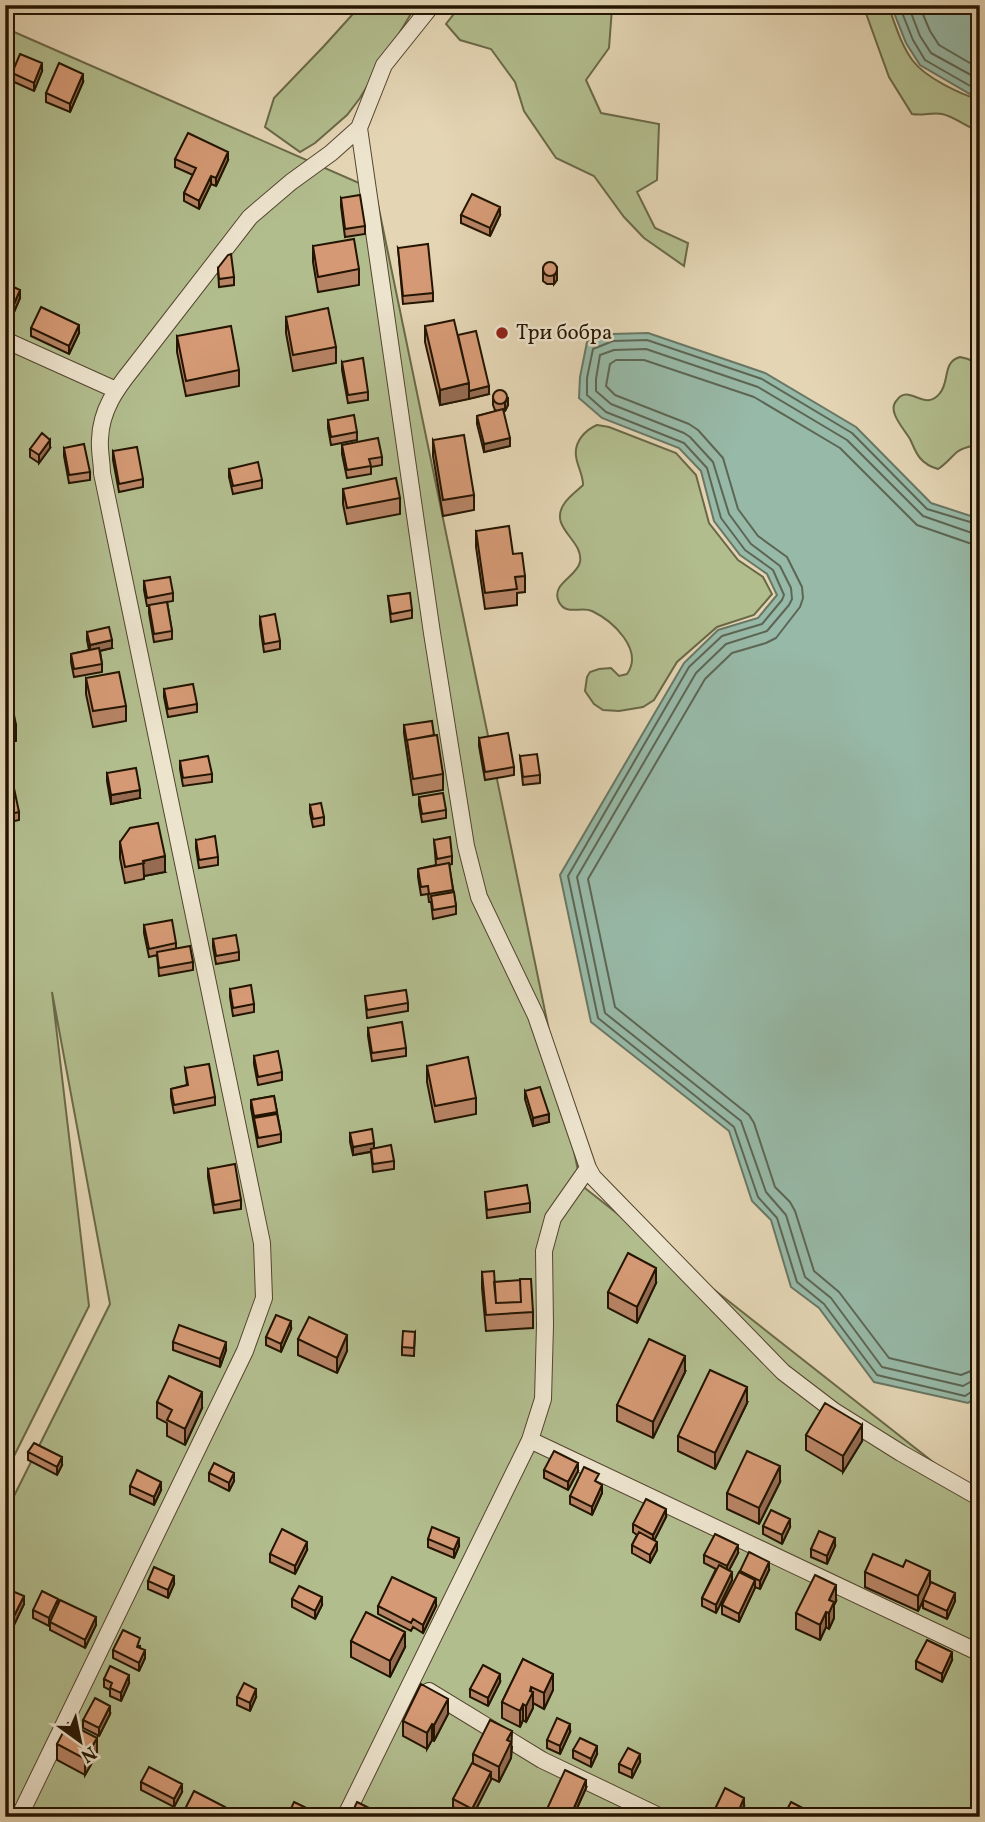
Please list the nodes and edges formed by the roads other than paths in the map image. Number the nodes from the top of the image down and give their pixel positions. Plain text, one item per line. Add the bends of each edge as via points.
1 (432, 5) edge
2 (359, 128) junction
3 (5, 340) edge
4 (116, 390) junction
5 (588, 1168) junction
6 (530, 1440) junction
7 (980, 1498) edge
8 (980, 1653) edge
9 (413, 1681) junction
10 (19, 1817) edge
11 (345, 1817) edge
12 (661, 1817) edge

1 - 2 lane via 384,65
2 - 4 lane via 250,217
2 - 5 lane via 466,846 479,897 536,1016
3 - 4 lane
4 - 10 lane via 100,438 103,473 262,1243 264,1298 245,1351
5 - 6 lane via 553,1218 544,1251 543,1399
5 - 7 lane via 783,1372 834,1411
6 - 8 lane
6 - 9 lane
9 - 11 lane
9 - 12 lane via 542,1760

